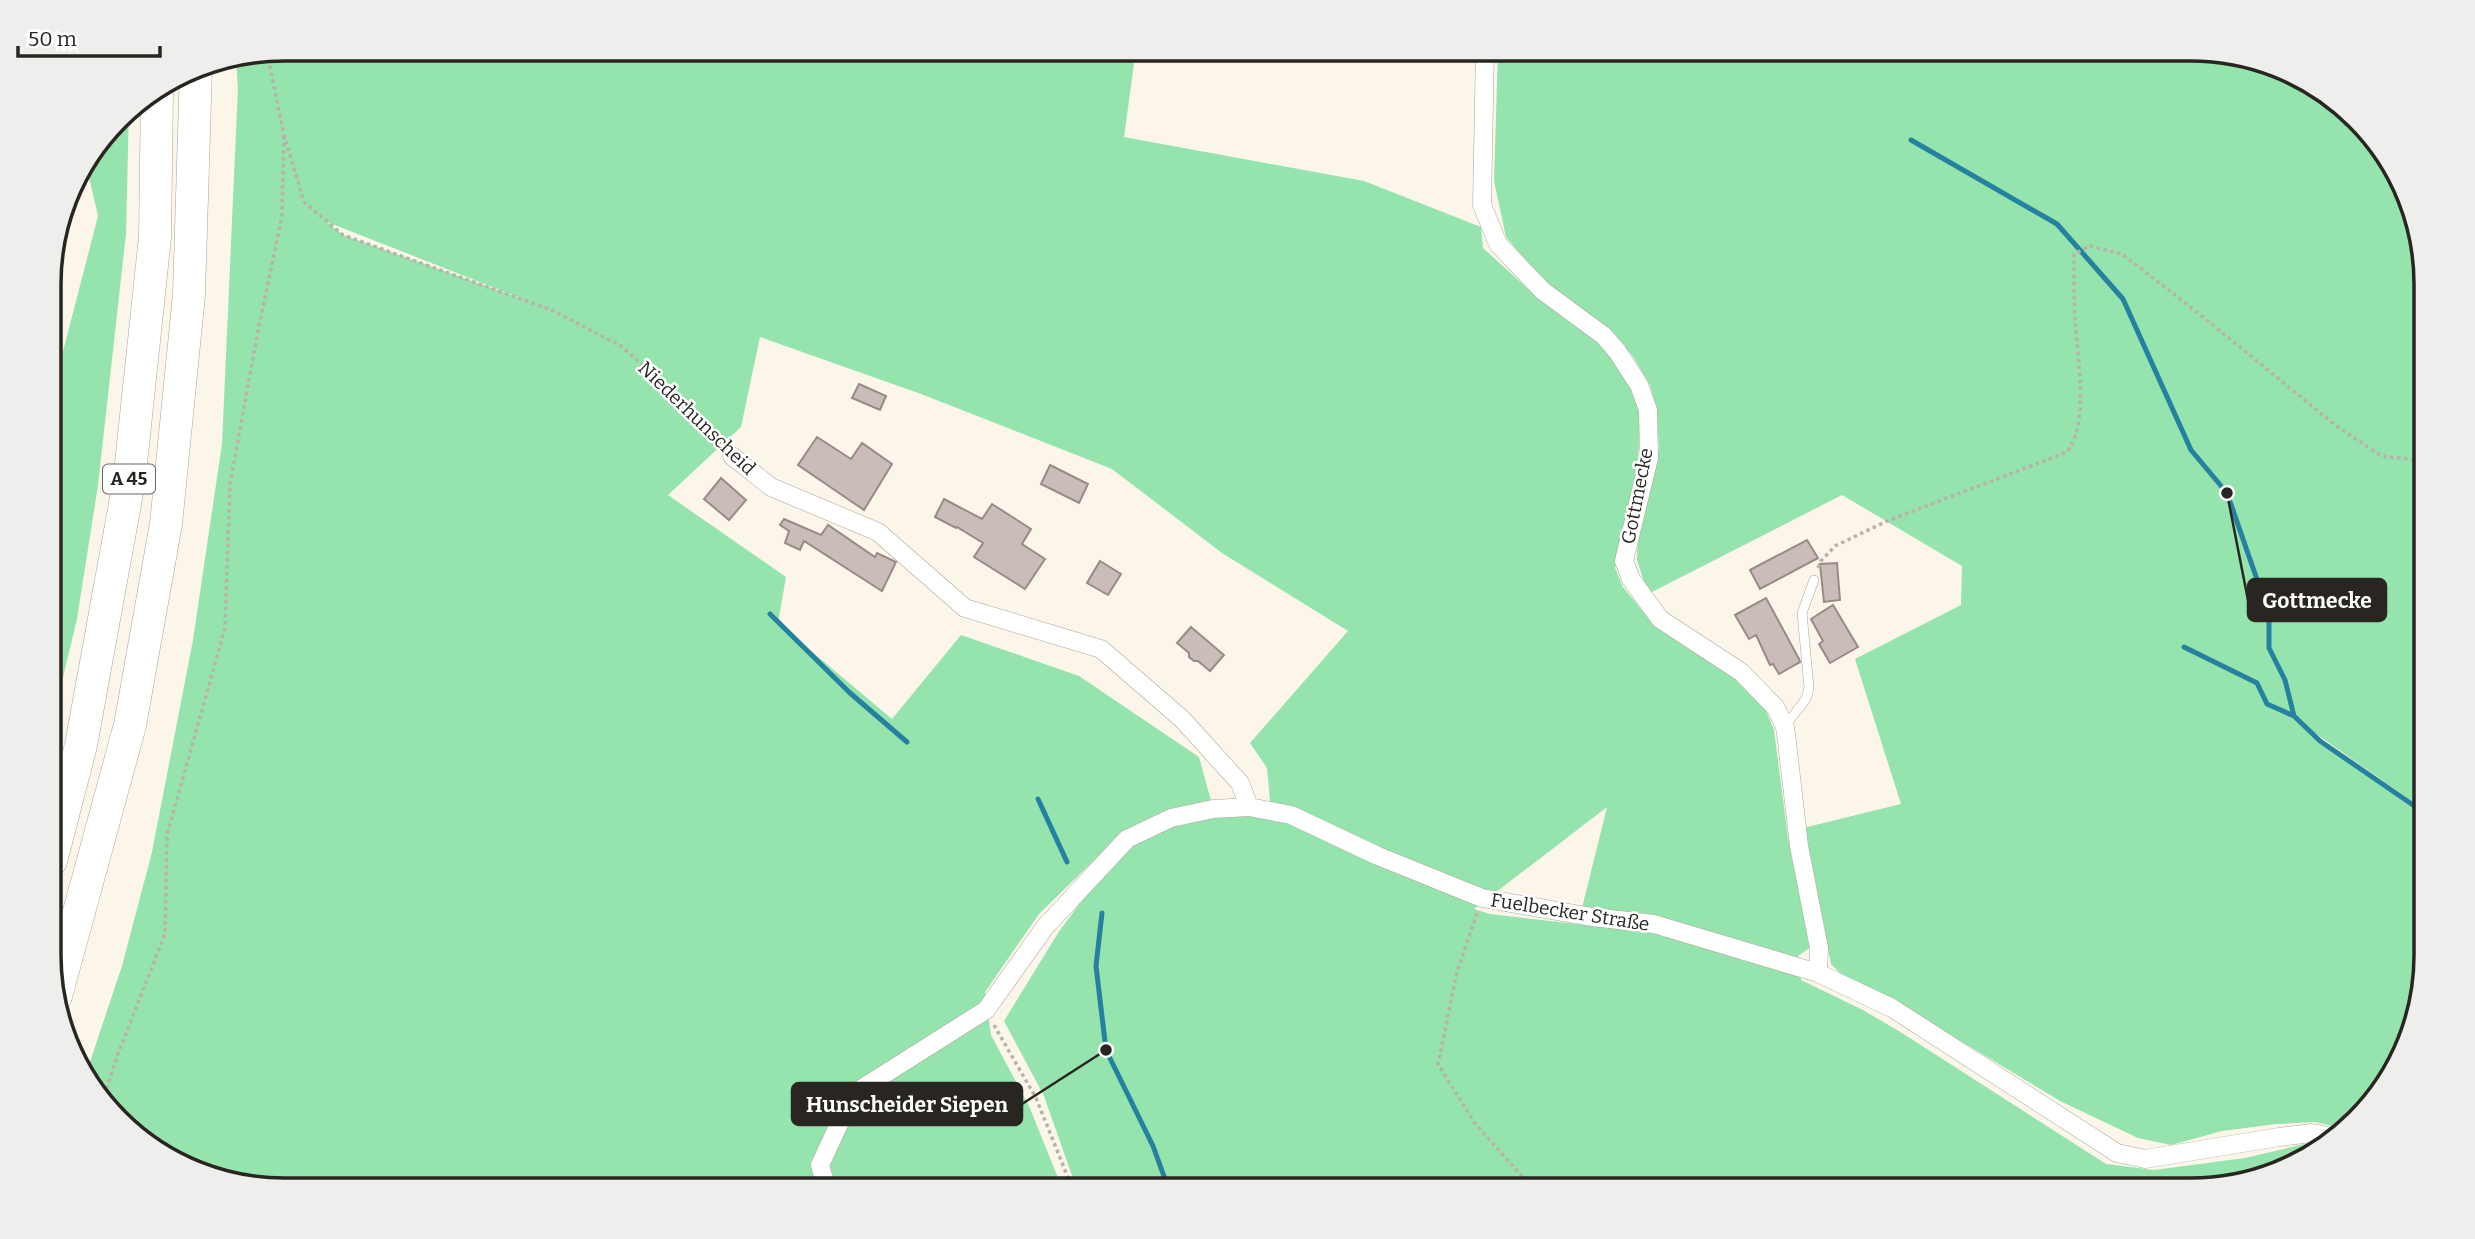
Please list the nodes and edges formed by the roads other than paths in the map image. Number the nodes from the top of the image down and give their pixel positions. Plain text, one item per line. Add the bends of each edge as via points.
1 (1485, 61) edge
2 (196, 80) edge
3 (157, 101) edge
4 (732, 456) road end
5 (1814, 580) road end
6 (1785, 727) junction
7 (1249, 807) junction
8 (61, 822) edge
9 (62, 970) edge
10 (1818, 973) junction
11 (2322, 1135) edge
12 (824, 1178) edge

1 - 6 street, Gottmecke via 1482,205 1498,244 1543,291 1618,351 1648,410 1649,458 1624,561 1631,579 1660,619 1741,671 1776,708
2 - 9 highway, A 45 via 190,295 166,524 130,725
3 - 8 highway, A 45 via 155,236 129,482 81,745
4 - 7 street, Niederhunscheid via 771,487 878,532 965,608 1101,649 1182,719 1240,783
5 - 6 lane via 1802,613 1810,688
6 - 10 street, Gottmecke via 1799,846 1819,948
7 - 10 street, Fuelbecker Straße via 1291,815 1482,898 1654,924
7 - 12 street, Fuelbecker Straße via 1213,808 1171,818 1127,839 1045,927 986,1010 853,1094 820,1165
10 - 11 street, Fuelbecker Straße via 1892,1008 2116,1153 2145,1159 2279,1137

